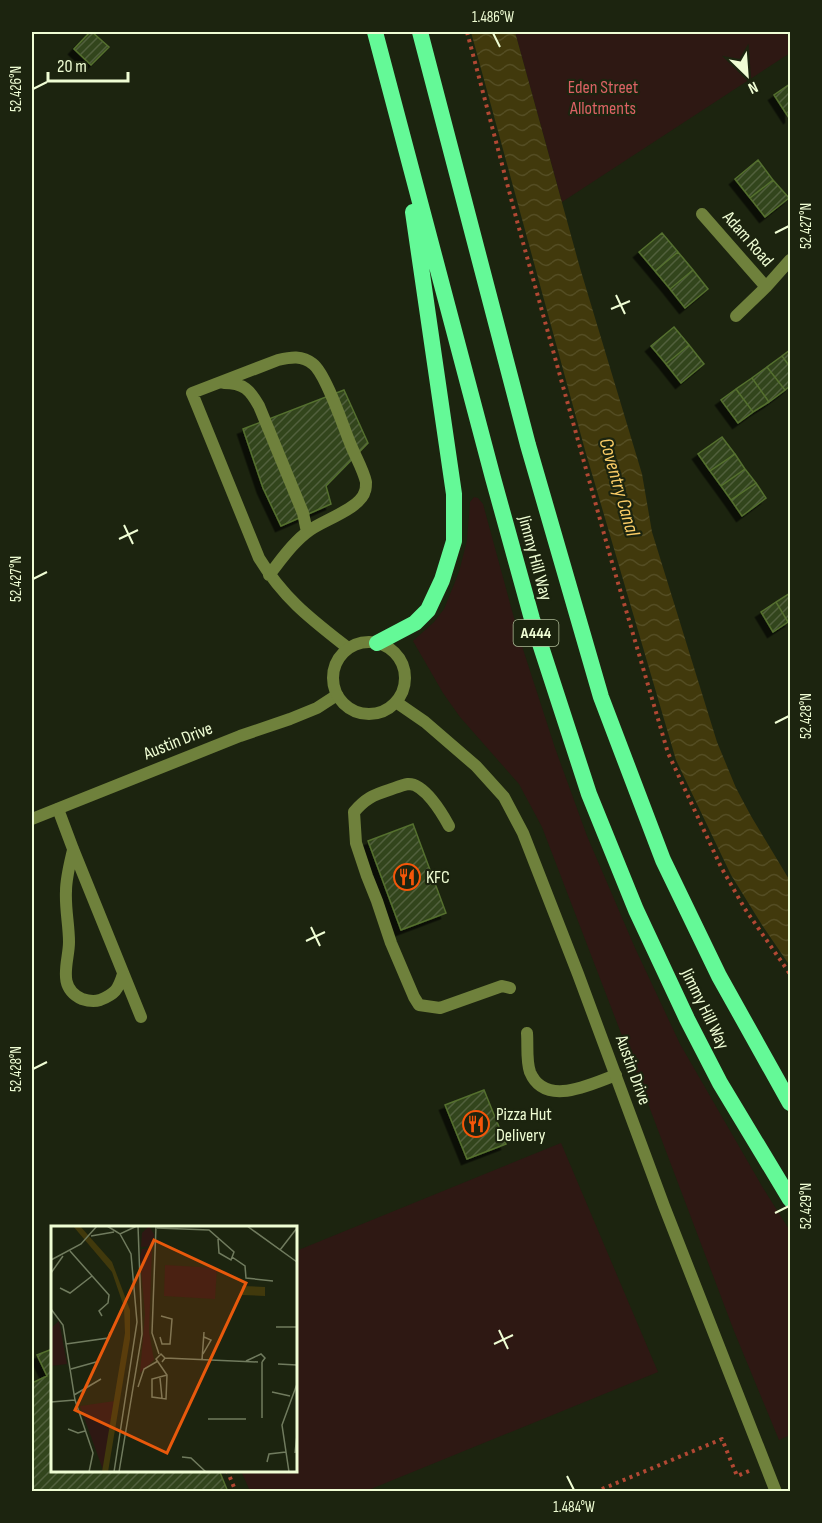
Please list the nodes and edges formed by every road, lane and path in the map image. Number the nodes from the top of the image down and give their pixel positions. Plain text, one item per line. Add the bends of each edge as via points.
1 (375, 32) edge
2 (420, 32) edge
3 (467, 32) edge
4 (400, 129) junction
5 (702, 214) dead end
6 (790, 260) edge
7 (766, 287) junction
8 (736, 316) dead end
9 (219, 383) junction
10 (307, 532) junction
11 (269, 574) junction
12 (377, 643) junction
13 (348, 648) junction
14 (337, 695) junction
15 (396, 702) junction
16 (58, 809) junction
17 (32, 819) edge
18 (449, 826) dead end
19 (73, 849) junction
20 (123, 974) junction
21 (790, 974) edge
22 (510, 988) dead end
23 (141, 1017) dead end
24 (527, 1034) dead end
25 (616, 1075) junction
26 (790, 1103) edge
27 (790, 1199) edge
28 (765, 1464) junction
29 (228, 1472) edge
30 (236, 1491) edge
31 (595, 1491) edge
32 (776, 1491) edge

1 - 4 highway, Jimmy Hill Way / A444
2 - 26 highway, Jimmy Hill Way / A444 via 528,445 601,697 663,860 719,976
3 - 21 path via 668,753 722,867
4 - 12 highway via 447,440 454,494 454,541 428,610 415,623
4 - 27 highway, Jimmy Hill Way / A444 via 532,620 589,794 636,910 687,1019 720,1083
5 - 7 street, Adam Road
6 - 7 street, Adam Road
7 - 8 street, Adam Road
9 - 10 street via 243,386 259,406 303,513
9 - 10 street via 291,357 315,365 366,483 360,501
9 - 11 street via 192,393
10 - 11 street
11 - 13 street via 309,618
12 - 13 street via 363,642
12 - 15 street via 388,647 404,670 404,683
13 - 14 street via 334,666 332,678
14 - 15 street via 361,713 374,714
14 - 16 street, Austin Drive via 317,708
15 - 25 street, Austin Drive via 476,766 504,797 523,832
16 - 17 street, Austin Drive
16 - 19 street
18 - 22 street via 423,789 408,784 364,801 354,812 356,843 367,876 419,1005 440,1008 502,986
19 - 20 street
19 - 20 street via 66,890 67,983 75,995 96,1001 119,987
20 - 23 street
24 - 25 street via 531,1073 539,1084 552,1091 567,1091
25 - 28 street, Austin Drive
28 - 31 path via 737,1476 722,1439
28 - 32 street, Austin Drive
29 - 30 path

